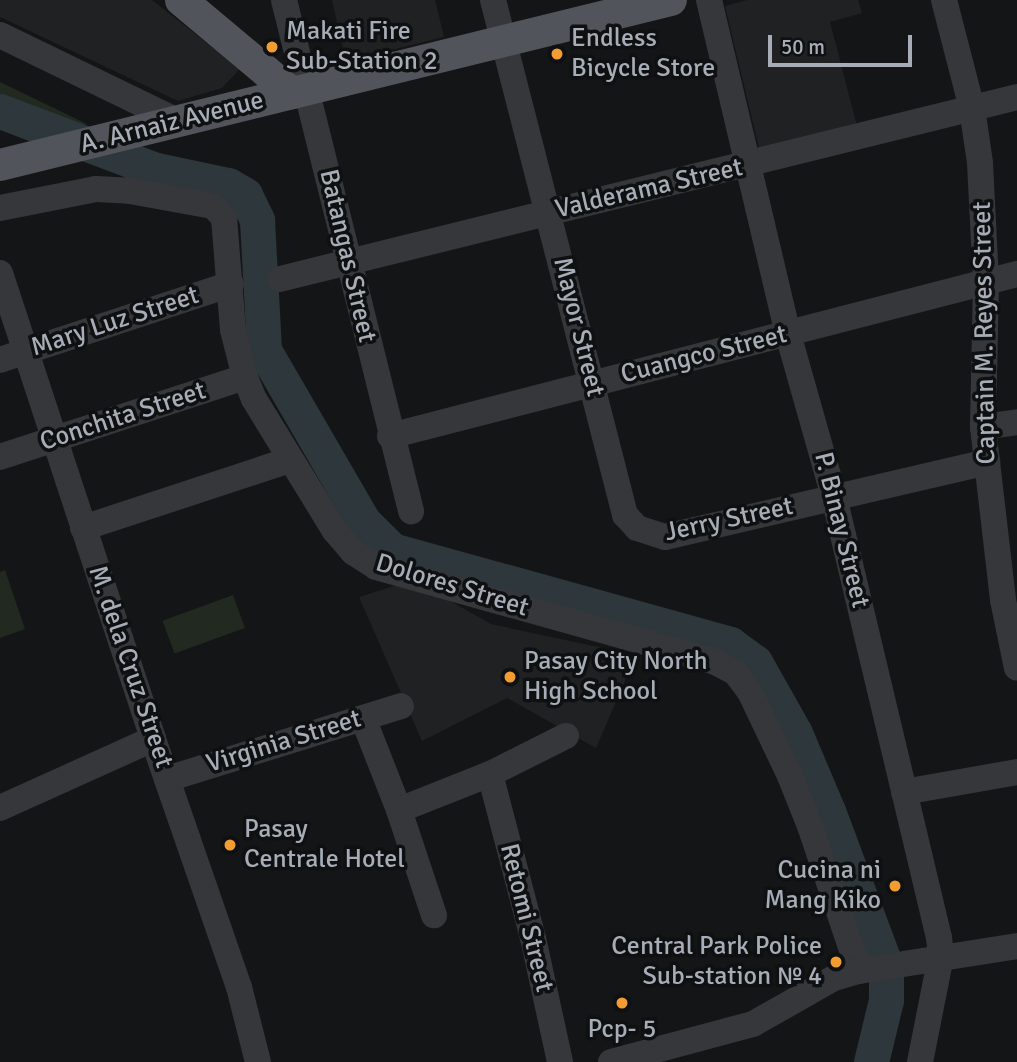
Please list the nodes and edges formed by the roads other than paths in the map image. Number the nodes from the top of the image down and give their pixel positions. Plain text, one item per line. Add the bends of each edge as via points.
1 (181, 0) edge
2 (284, 0) edge
3 (494, 0) edge
4 (671, 0) edge
5 (709, 0) edge
6 (944, 0) edge
7 (0, 35) edge
8 (504, 41) junction
9 (300, 91) junction
10 (1017, 97) edge
11 (972, 108) junction
12 (177, 121) junction
13 (5, 164) edge
14 (747, 165) junction
15 (0, 208) edge
16 (550, 213) junction
17 (348, 262) junction
18 (0, 273) edge
19 (1017, 274) edge
20 (280, 279) dead end
21 (986, 282) junction
22 (231, 284) junction
23 (788, 334) junction
24 (26, 352) junction
25 (0, 360) edge
26 (245, 377) junction
27 (593, 383) junction
28 (1017, 422) edge
29 (983, 427) junction
30 (390, 436) junction
31 (55, 440) junction
32 (0, 457) edge
33 (290, 460) junction
34 (987, 462) junction
35 (834, 497) junction
36 (411, 511) dead end
37 (83, 528) junction
38 (637, 528) joint
39 (1010, 598) edge
40 (1017, 668) edge
41 (401, 706) dead end
42 (363, 718) junction
43 (566, 736) dead end
44 (153, 739) junction
45 (1017, 772) edge
46 (489, 774) junction
47 (167, 779) junction
48 (904, 792) junction
49 (0, 808) edge
50 (399, 810) junction
51 (434, 915) dead end
52 (1017, 946) edge
53 (941, 956) junction
54 (862, 970) junction
55 (258, 1062) edge
56 (560, 1062) edge
57 (611, 1062) edge
58 (920, 1062) edge

1 - 9 main road
2 - 9 street, Batangas Street
3 - 8 street, Mayor Street
4 - 8 main road, A. Arnaiz Avenue
5 - 14 street, P. Binay Street
6 - 11 street, Captain M. Reyes Street
7 - 12 street
8 - 9 main road, A. Arnaiz Avenue
8 - 16 street, Mayor Street
9 - 12 main road, A. Arnaiz Avenue
9 - 17 street, Batangas Street
10 - 11 street, Valderama Street
11 - 14 street, Valderama Street
11 - 21 street, Captain M. Reyes Street via 980,163
12 - 13 main road, A. Arnaiz Avenue
14 - 16 street, Valderama Street
14 - 23 street, P. Binay Street
15 - 22 street, Dolores Street via 96,188 213,206 224,218
16 - 17 street, Valderama Street
16 - 27 street, Mayor Street
17 - 20 street, Valderama Street
17 - 30 street, Batangas Street
18 - 24 street, M. dela Cruz Street
19 - 21 street, Cuangco Street
21 - 23 street, Cuangco Street
21 - 29 street, Captain M. Reyes Street
22 - 24 street, Mary Luz Street
22 - 26 street, Dolores Street via 233,330
23 - 27 street, Cuangco Street
23 - 35 street, P. Binay Street
24 - 25 street, Mary Luz Street
24 - 31 street, M. dela Cruz Street
26 - 31 street, Conchita Street
26 - 33 street, Dolores Street
27 - 30 street, Cuangco Street
27 - 38 street, Mayor Street via 625,515
28 - 29 street
29 - 34 street, Captain M. Reyes Street
30 - 36 street, Batangas Street
31 - 32 street, Conchita Street
31 - 37 street, M. dela Cruz Street
33 - 37 street
33 - 54 street, Dolores Street via 335,531 353,552 376,567 713,661 735,672 750,692 790,776
34 - 35 street, Jerry Street
34 - 39 street, Captain M. Reyes Street
35 - 38 street, Jerry Street via 665,537
35 - 48 street, P. Binay Street
37 - 44 street, M. dela Cruz Street
39 - 40 street, Captain M. Reyes Street
41 - 42 street, Virginia Street
42 - 47 street, Virginia Street
42 - 50 street
43 - 46 street
44 - 47 street, M. dela Cruz Street
44 - 49 street
45 - 48 street
46 - 50 street
46 - 56 street, Retomi Street
47 - 55 street, M. dela Cruz Street via 239,987
48 - 53 street, P. Binay Street
50 - 51 street
52 - 53 street
53 - 54 street
53 - 58 street, P. Binay Street
54 - 57 street via 834,978 753,1024

